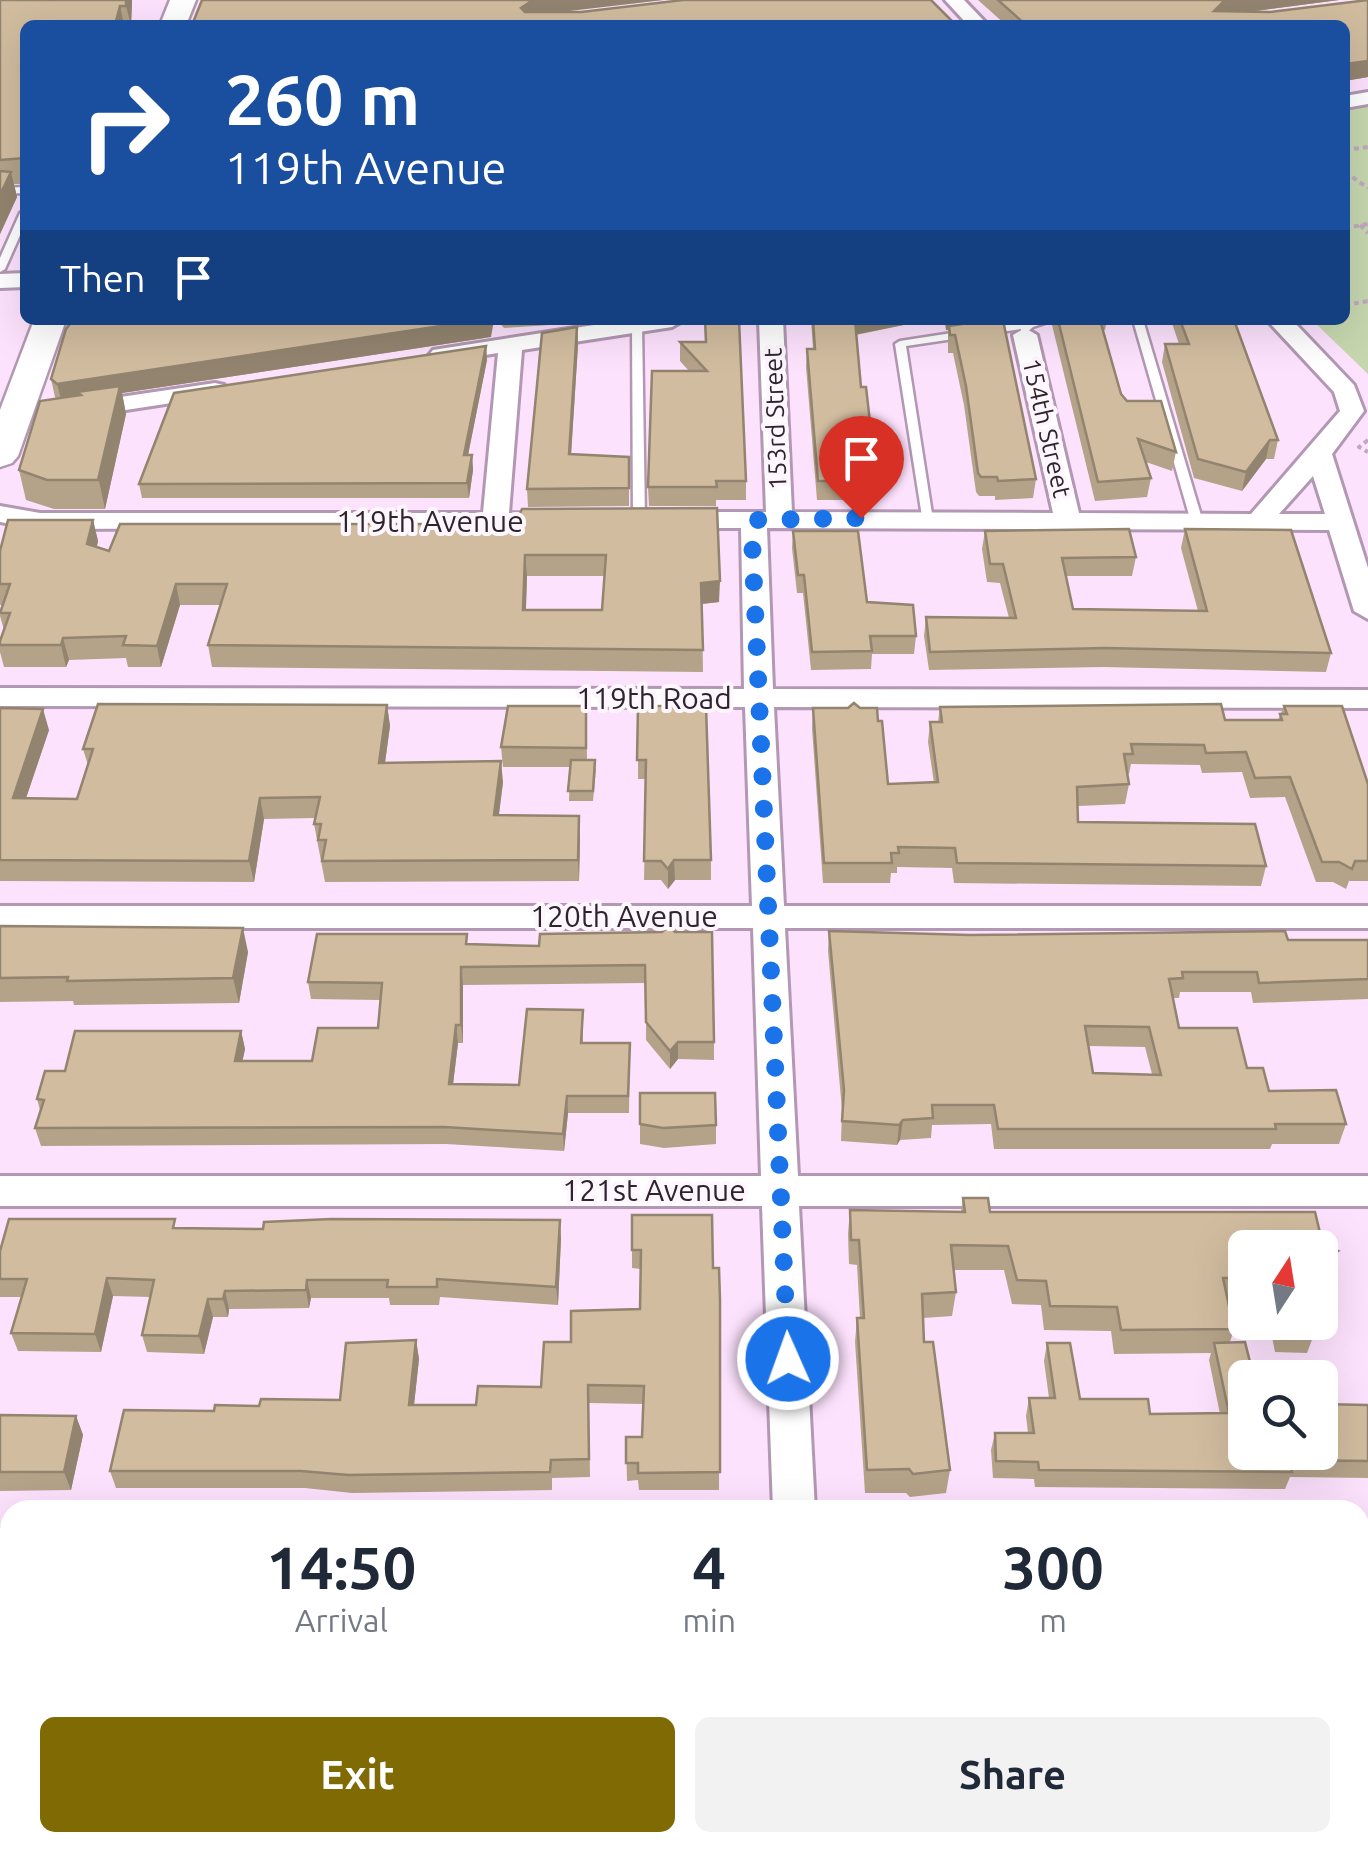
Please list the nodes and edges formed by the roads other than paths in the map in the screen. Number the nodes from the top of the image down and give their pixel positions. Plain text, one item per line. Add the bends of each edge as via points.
1 (954, 0) edge
2 (974, 20) edge
3 (20, 222) edge
4 (5, 247) edge
5 (0, 270) edge
6 (49, 325) edge
7 (637, 325) joint
8 (772, 325) edge
9 (1038, 325) edge
10 (1139, 325) edge
11 (1284, 325) edge
12 (1027, 330) junction
13 (511, 344) junction
14 (414, 360) edge
15 (237, 386) edge
16 (39, 417) junction
17 (1319, 454) junction
18 (0, 456) edge
19 (0, 514) edge
20 (767, 519) junction
21 (585, 520) edge
22 (630, 520) joint
23 (927, 520) junction
24 (495, 521) junction
25 (1068, 521) junction
26 (1197, 522) junction
27 (1258, 522) junction
28 (1341, 522) junction
29 (1368, 611) edge
30 (0, 697) edge
31 (761, 698) junction
32 (1368, 699) edge
33 (770, 916) junction
34 (1368, 916) edge
35 (0, 917) edge
36 (781, 1190) junction
37 (0, 1191) edge
38 (1368, 1192) edge
39 (794, 1500) edge

1 - 2 street
3 - 4 lane
4 - 5 lane
6 - 16 main road
7 - 13 street
7 - 22 lane
8 - 20 street, 153rd Street
9 - 12 lane
10 - 26 lane
11 - 17 street via 1345,390 1352,411
12 - 23 lane via 900,344
12 - 25 street, 154th Street
13 - 14 street
13 - 24 street
15 - 16 street
16 - 18 main road
17 - 27 street
17 - 28 street
19 - 24 street, 119th Avenue via 40,522
20 - 22 street
20 - 23 street
20 - 31 street, 153rd Street via 752,539
21 - 24 street, 119th Avenue
23 - 25 street
25 - 26 street
26 - 27 street
27 - 28 street
28 - 29 street
30 - 31 street, 119th Road
31 - 32 street, 119th Road
31 - 33 street, 153rd Street
33 - 34 street, 120th Avenue
33 - 35 street, 120th Avenue
33 - 36 street, 153rd Street
36 - 37 street, 121st Avenue
36 - 38 street, 121st Avenue
36 - 39 street, 153rd Street

